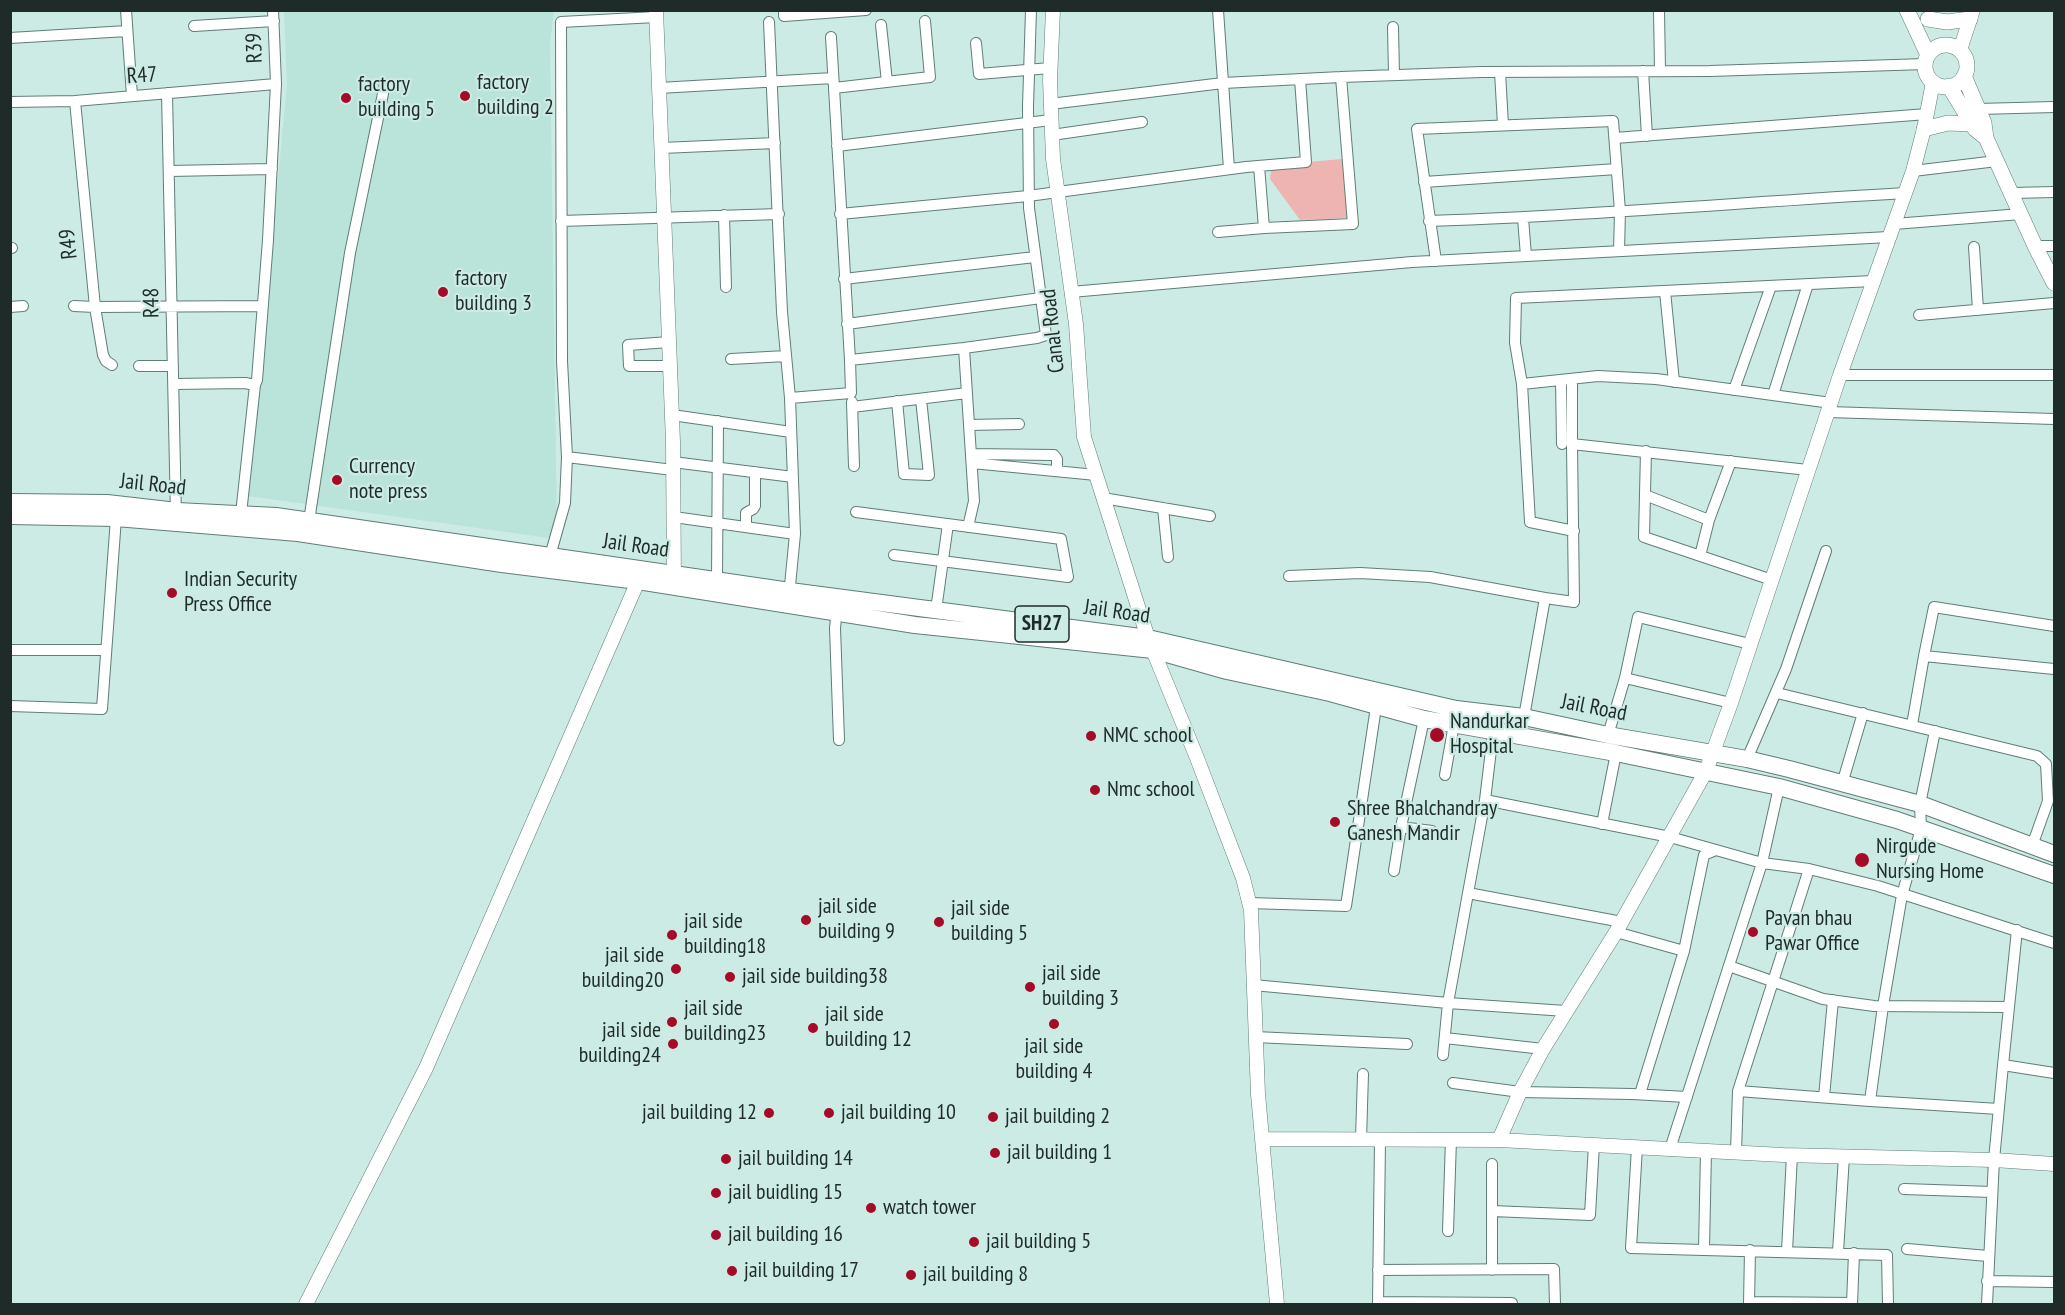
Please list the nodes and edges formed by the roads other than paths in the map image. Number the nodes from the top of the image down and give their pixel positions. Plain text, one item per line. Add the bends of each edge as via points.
1 (126, 10) edge
2 (784, 10) edge
3 (866, 10) edge
4 (1031, 10) edge
5 (1053, 10) edge
6 (1218, 10) edge
7 (1659, 10) edge
8 (1907, 10) edge
9 (656, 14) edge
10 (1926, 15) edge
11 (1972, 15) edge
12 (273, 16) edge
13 (925, 21) dead end
14 (769, 22) dead end
15 (881, 25) dead end
16 (194, 26) dead end
17 (1393, 27) dead end
18 (128, 32) junction
19 (831, 37) dead end
20 (10, 38) edge
21 (976, 42) dead end
22 (1953, 48) junction
23 (1927, 59) junction
24 (1050, 68) junction
25 (1029, 69) junction
26 (1643, 71) junction
27 (1660, 71) junction
28 (1500, 72) junction
29 (1394, 75) junction
30 (1964, 76) junction
31 (1341, 77) junction
32 (1300, 79) junction
33 (772, 81) junction
34 (888, 82) junction
35 (1933, 82) junction
36 (833, 83) junction
37 (1223, 83) junction
38 (276, 84) junction
39 (385, 84) dead end
40 (1948, 86) junction
41 (659, 88) junction
42 (167, 93) junction
43 (132, 96) junction
44 (75, 101) junction
45 (10, 102) edge
46 (1050, 104) junction
47 (2055, 106) edge
48 (1978, 109) junction
49 (1051, 120) junction
50 (1142, 122) dead end
51 (1925, 122) junction
52 (1028, 123) junction
53 (1972, 124) junction
54 (1503, 125) junction
55 (1052, 135) junction
56 (1647, 136) junction
57 (1614, 138) junction
58 (1986, 138) junction
59 (775, 143) junction
60 (837, 146) junction
61 (662, 148) junction
62 (1997, 161) junction
63 (1259, 166) junction
64 (272, 169) junction
65 (1229, 169) junction
66 (1617, 169) junction
67 (169, 171) junction
68 (1913, 171) junction
69 (1424, 182) junction
70 (1057, 192) junction
71 (2055, 192) edge
72 (2012, 193) junction
73 (1905, 194) junction
74 (1028, 196) junction
75 (1620, 212) junction
76 (779, 213) junction
77 (840, 214) junction
78 (2021, 214) junction
79 (724, 215) junction
80 (664, 217) junction
81 (1523, 218) junction
82 (561, 221) junction
83 (1429, 221) junction
84 (1264, 228) junction
85 (1891, 231) junction
86 (1218, 232) dead end
87 (2035, 246) junction
88 (2055, 246) edge
89 (1974, 247) dead end
90 (1619, 251) junction
91 (1526, 256) junction
92 (1035, 257) junction
93 (1436, 261) junction
94 (844, 279) junction
95 (1873, 281) junction
96 (2055, 283) edge
97 (1808, 284) junction
98 (1771, 286) junction
99 (726, 287) dead end
100 (1665, 291) junction
101 (1071, 292) junction
102 (1041, 298) junction
103 (2055, 303) edge
104 (23, 306) dead end
105 (74, 306) dead end
106 (172, 306) junction
107 (263, 306) junction
108 (10, 307) edge
109 (95, 307) junction
110 (1978, 310) junction
111 (1919, 315) dead end
112 (847, 324) junction
113 (669, 342) junction
114 (964, 348) junction
115 (786, 356) junction
116 (731, 359) dead end
117 (850, 360) junction
118 (112, 365) dead end
119 (139, 366) dead end
120 (173, 366) junction
121 (670, 366) junction
122 (1840, 375) junction
123 (2055, 375) edge
124 (1566, 379) junction
125 (1674, 382) junction
126 (174, 384) junction
127 (1522, 384) junction
128 (255, 386) junction
129 (1734, 390) junction
130 (851, 393) junction
131 (967, 393) junction
132 (1773, 395) junction
133 (790, 398) junction
134 (921, 399) junction
135 (897, 401) junction
136 (852, 407) junction
137 (1829, 408) junction
138 (672, 415) junction
139 (2055, 419) edge
140 (718, 421) junction
141 (1019, 424) dead end
142 (969, 425) junction
143 (791, 432) junction
144 (1567, 444) junction
145 (1646, 451) junction
146 (567, 457) junction
147 (971, 458) junction
148 (1731, 461) junction
149 (673, 466) junction
150 (854, 466) dead end
151 (718, 468) junction
152 (1808, 470) junction
153 (1057, 471) junction
154 (755, 472) junction
155 (1096, 475) junction
156 (793, 477) junction
157 (1645, 495) junction
158 (1103, 498) junction
159 (10, 502) edge
160 (1164, 508) junction
161 (855, 512) dead end
162 (241, 514) junction
163 (10, 516) edge
164 (1210, 516) dead end
165 (176, 517) junction
166 (116, 518) junction
167 (674, 518) junction
168 (1709, 520) junction
169 (309, 521) junction
170 (718, 523) junction
171 (948, 524) junction
172 (746, 527) junction
173 (968, 527) junction
174 (1574, 531) junction
175 (795, 534) junction
176 (1826, 550) dead end
177 (467, 552) junction
178 (894, 555) dead end
179 (1700, 555) junction
180 (550, 556) junction
181 (1168, 557) dead end
182 (943, 560) junction
183 (641, 576) junction
184 (1289, 576) dead end
185 (717, 580) junction
186 (1772, 580) junction
187 (675, 581) junction
188 (839, 597) junction
189 (1545, 598) junction
190 (789, 599) junction
191 (936, 610) junction
192 (837, 614) junction
193 (2055, 626) edge
194 (1150, 644) junction
195 (1750, 644) junction
196 (10, 650) edge
197 (106, 650) junction
198 (1924, 656) junction
199 (2055, 669) edge
200 (1625, 678) junction
201 (1777, 693) junction
202 (1731, 703) junction
203 (10, 706) edge
204 (1376, 707) junction
205 (1496, 713) junction
206 (1863, 713) junction
207 (1524, 717) junction
208 (1424, 719) junction
209 (1454, 724) junction
210 (1912, 725) junction
211 (1494, 730) junction
212 (1935, 731) junction
213 (1608, 735) junction
214 (839, 740) dead end
215 (1616, 753) junction
216 (1711, 753) junction
217 (1747, 759) junction
218 (1706, 771) junction
219 (1445, 776) dead end
220 (1842, 784) junction
221 (1779, 787) junction
222 (1485, 800) junction
223 (1920, 804) junction
224 (1602, 824) junction
225 (1401, 827) junction
226 (1921, 829) junction
227 (1431, 831) dead end
228 (1670, 837) junction
229 (2032, 846) junction
230 (1716, 850) junction
231 (2055, 854) edge
232 (1762, 863) junction
233 (1809, 869) junction
234 (1394, 871) dead end
235 (2055, 875) edge
236 (1468, 893) junction
237 (1902, 895) junction
238 (1249, 903) junction
239 (1619, 927) junction
240 (2017, 930) junction
241 (2055, 943) edge
242 (1684, 951) junction
243 (1729, 966) junction
244 (1772, 981) junction
245 (1254, 985) junction
246 (1833, 1000) junction
247 (1448, 1003) junction
248 (1883, 1006) junction
249 (2009, 1007) junction
250 (1566, 1011) junction
251 (1256, 1037) junction
252 (1445, 1038) junction
253 (1407, 1044) dead end
254 (1543, 1049) junction
255 (1443, 1055) dead end
256 (2003, 1065) junction
257 (2055, 1073) edge
258 (1363, 1074) dead end
259 (1453, 1083) dead end
260 (1738, 1091) junction
261 (1520, 1092) junction
262 (1640, 1094) junction
263 (1687, 1097) junction
264 (1824, 1097) junction
265 (1870, 1101) junction
266 (1999, 1109) junction
267 (1262, 1139) junction
268 (1361, 1139) junction
269 (1380, 1139) junction
270 (1451, 1139) junction
271 (1499, 1140) junction
272 (1594, 1144) junction
273 (1637, 1147) junction
274 (1670, 1149) junction
275 (1706, 1150) junction
276 (1736, 1152) junction
277 (1792, 1155) junction
278 (1844, 1156) junction
279 (1994, 1160) junction
280 (1492, 1164) dead end
281 (2055, 1164) edge
282 (1904, 1189) dead end
283 (1992, 1192) junction
284 (1492, 1211) junction
285 (1448, 1231) dead end
286 (1704, 1250) junction
287 (1750, 1250) junction
288 (1907, 1250) dead end
289 (1787, 1251) junction
290 (1838, 1252) junction
291 (1854, 1253) junction
292 (1988, 1256) junction
293 (1378, 1270) junction
294 (1492, 1270) junction
295 (1988, 1281) junction
296 (2055, 1282) edge
297 (1378, 1303) edge
298 (1512, 1303) dead end
299 (1749, 1303) edge
300 (1852, 1304) edge
301 (306, 1305) edge
302 (1277, 1305) edge
303 (1556, 1305) edge
304 (1888, 1305) edge
305 (1987, 1305) edge

1 - 18 street
2 - 3 street via 784,16
4 - 25 street
5 - 24 street, Canal Road
6 - 37 street
7 - 27 street
8 - 23 main road
9 - 41 street
9 - 82 street via 561,22
10 - 11 main road via 1947,22
10 - 22 main road
11 - 22 street
12 - 16 street
12 - 38 street, R39
13 - 34 street via 930,76
14 - 33 street
15 - 34 street
17 - 29 street
18 - 20 street
18 - 43 street
19 - 36 street
21 - 25 street via 978,74
22 - 23 main road via 1936,47
22 - 30 main road via 1966,63
23 - 27 street
23 - 35 main road via 1928,77
24 - 25 street
24 - 46 street, Canal Road
25 - 52 street
26 - 27 street
26 - 28 street
26 - 56 street
28 - 29 street
28 - 54 street
29 - 31 street
30 - 40 main road
30 - 48 main road
31 - 32 street
31 - 84 street via 1353,224
32 - 37 street
32 - 63 street via 1306,162
33 - 36 street
33 - 41 street
33 - 59 street
34 - 36 street
35 - 40 main road
35 - 51 street
36 - 60 street
37 - 46 street
37 - 65 street
38 - 42 street, R47
38 - 64 street, R39
39 - 169 street via 350,253
40 - 53 main road
41 - 61 street
42 - 43 street, R47
42 - 67 street, R48
43 - 44 street, R47
44 - 45 street, R47
44 - 109 street, R49
46 - 49 street, Canal Road
47 - 48 street
48 - 58 main road
49 - 52 street
49 - 55 street, Canal Road
50 - 55 street
51 - 53 main road
51 - 56 street
51 - 68 street
52 - 60 street
52 - 74 street
53 - 58 main road
54 - 57 street via 1613,121
54 - 69 street via 1417,129
55 - 70 street, Canal Road
56 - 57 street
57 - 66 street
58 - 62 main road
59 - 61 street
59 - 76 street
60 - 77 street
61 - 80 street
62 - 68 street
62 - 72 main road
63 - 65 street
63 - 84 street
64 - 67 street
64 - 107 street, R39
65 - 70 street
66 - 69 street
66 - 75 street
67 - 106 street, R48
68 - 73 street
69 - 83 street
70 - 74 street
70 - 101 street, Canal Road
71 - 72 street
72 - 78 main road
73 - 75 street
73 - 85 street
74 - 77 street
74 - 92 street
75 - 81 street
75 - 90 street
76 - 79 street
76 - 115 street
77 - 94 street
78 - 85 street
78 - 87 main road
79 - 80 street
79 - 99 street
80 - 82 street
80 - 113 street
81 - 83 street
81 - 91 street
82 - 146 street
83 - 93 street
84 - 86 street
85 - 90 street
85 - 95 street
87 - 88 street
87 - 96 main road
89 - 110 street
90 - 91 street
91 - 93 street
92 - 94 street
92 - 102 street
93 - 101 street
94 - 112 street
95 - 97 street
95 - 122 street
97 - 98 street
97 - 132 street
98 - 100 street
98 - 129 street
100 - 125 street
100 - 127 street via 1516,298 1515,343
101 - 155 street, Canal Road via 1084,436
102 - 112 street
102 - 114 street via 1046,334
103 - 110 street
104 - 108 street
105 - 109 street
106 - 107 street
106 - 109 street
106 - 120 street, R48
107 - 128 street, R39
109 - 118 street, R49 via 103,355
110 - 111 street
112 - 117 street
113 - 121 street
113 - 121 street via 628,345 629,366
114 - 117 street
114 - 131 street
115 - 116 street
115 - 133 street
117 - 130 street
119 - 120 street
120 - 126 street, R48
121 - 138 street
122 - 123 street
122 - 137 street
124 - 125 street via 1598,375
124 - 127 street
124 - 144 street
125 - 129 street
126 - 128 street
126 - 165 street, R48
127 - 174 street via 1530,522
128 - 162 street, R39
129 - 132 street
130 - 133 street
130 - 136 street
131 - 134 street
131 - 142 street
132 - 137 street
133 - 143 street
134 - 135 street
134 - 135 street via 929,475 904,474
135 - 136 street
136 - 150 street
137 - 139 street
137 - 152 street
138 - 140 street
138 - 149 street
140 - 143 street
140 - 151 street
141 - 142 street
142 - 147 street
143 - 156 street
144 - 145 street
144 - 174 street
145 - 148 street
145 - 157 street
146 - 149 street
146 - 180 street via 565,503
147 - 153 street
147 - 153 street via 1054,455
147 - 173 street via 974,501
148 - 152 street
148 - 168 street
149 - 151 street
149 - 167 street
151 - 154 street
151 - 170 street
152 - 186 street
153 - 155 street
154 - 156 street
154 - 172 street via 754,506 746,513
155 - 158 street, Canal Road
156 - 175 street
157 - 168 street
157 - 179 street via 1644,537
158 - 160 street
158 - 194 street, Canal Road
159 - 165 main road, Jail Road / SH27 via 107,503
160 - 164 street
160 - 181 street
161 - 171 street
162 - 165 main road, Jail Road / SH27
162 - 169 main road, Jail Road / SH27
163 - 166 main road
165 - 166 main road
165 - 177 main road
166 - 197 street
167 - 170 street
167 - 187 street
168 - 179 street
169 - 177 main road, Jail Road / SH27
170 - 172 street
170 - 185 street
171 - 173 street
171 - 182 street
172 - 175 street
173 - 182 street via 1061,539 1068,577
174 - 189 street via 1574,602
175 - 190 street
176 - 201 street
177 - 180 main road, Jail Road / SH27
177 - 183 main road
178 - 182 street
179 - 186 street
180 - 183 main road, Jail Road / SH27
182 - 191 street
183 - 187 main road, Jail Road / SH27
183 - 301 street via 426,1068
184 - 189 street via 1360,573 1430,577
185 - 187 main road, Jail Road / SH27
185 - 190 main road, Jail Road / SH27
186 - 195 street
187 - 190 main road
188 - 190 main road, Jail Road / SH27
188 - 191 main road, Jail Road / SH27
188 - 192 street
189 - 207 street
190 - 192 main road
191 - 194 main road, Jail Road / SH27
192 - 194 main road via 915,625
192 - 214 street
193 - 198 street via 1934,607
194 - 204 main road via 1227,671
194 - 205 main road, Jail Road / SH27 via 1456,709
194 - 238 street, Canal Road via 1243,878
195 - 200 street via 1638,617
195 - 202 street
196 - 197 street
197 - 203 street via 102,709
198 - 199 street
198 - 210 street
200 - 202 street
200 - 213 street
201 - 206 street
201 - 217 street
202 - 216 street
204 - 208 main road
204 - 238 street via 1346,906
205 - 207 main road, Jail Road / SH27
205 - 211 street
206 - 210 street
206 - 220 street
207 - 213 main road, Jail Road / SH27
208 - 209 main road
208 - 225 street
209 - 211 main road
209 - 219 street
210 - 212 street
211 - 215 main road
211 - 222 street
212 - 223 street
212 - 229 street via 2037,756 2046,764 2048,801
213 - 216 main road, Jail Road / SH27
215 - 218 main road
215 - 224 street
216 - 217 main road, Jail Road / SH27
216 - 218 street
217 - 220 main road, Jail Road / SH27
218 - 221 main road
218 - 228 street
220 - 223 main road, Jail Road / SH27
221 - 226 main road
221 - 232 street
222 - 224 street
222 - 236 street
223 - 226 street
223 - 229 main road, Jail Road / SH27
224 - 228 street
225 - 227 street
225 - 234 street
226 - 235 main road
226 - 237 street
228 - 230 street
228 - 239 street
229 - 231 main road, Jail Road / SH27
230 - 232 street
230 - 242 street via 1704,855
232 - 233 street
232 - 243 street
233 - 237 street
233 - 244 street
236 - 239 street
236 - 247 street
237 - 240 street
237 - 248 street
238 - 245 street, Canal Road
239 - 242 street
239 - 250 street
240 - 241 street
240 - 249 street
242 - 262 street
243 - 244 street
243 - 263 street
244 - 246 street
244 - 260 street
245 - 247 street
245 - 251 street, Canal Road
246 - 248 street
246 - 264 street
247 - 250 street
247 - 252 street
248 - 249 street
248 - 265 street
249 - 256 street
250 - 254 street
251 - 253 street
251 - 267 street, Canal Road
252 - 254 street
252 - 255 street
254 - 261 street
256 - 257 street
256 - 266 street
258 - 268 street
259 - 261 street
260 - 264 street
260 - 276 street
261 - 262 street
261 - 271 street
262 - 263 street
263 - 274 street
264 - 265 street
265 - 266 street
266 - 279 street
267 - 268 street
267 - 302 street, Canal Road
268 - 269 street
269 - 270 street
269 - 293 street
270 - 271 street
270 - 285 street
271 - 272 street
272 - 273 street
272 - 284 street via 1590,1215
273 - 274 street
273 - 286 street via 1631,1248
274 - 275 street
275 - 276 street
275 - 286 street
276 - 277 street
277 - 278 street
277 - 289 street
278 - 279 street
278 - 290 street
279 - 281 street
279 - 283 street
280 - 284 street
282 - 283 street
283 - 292 street
284 - 294 street
286 - 287 street
287 - 289 street
287 - 299 street
288 - 292 street
289 - 290 street
290 - 291 street
291 - 300 street
291 - 304 street via 1887,1255
292 - 295 street
293 - 294 street
293 - 297 street
294 - 303 street via 1554,1269
295 - 296 street
295 - 305 street
297 - 298 street
299 - 300 street

